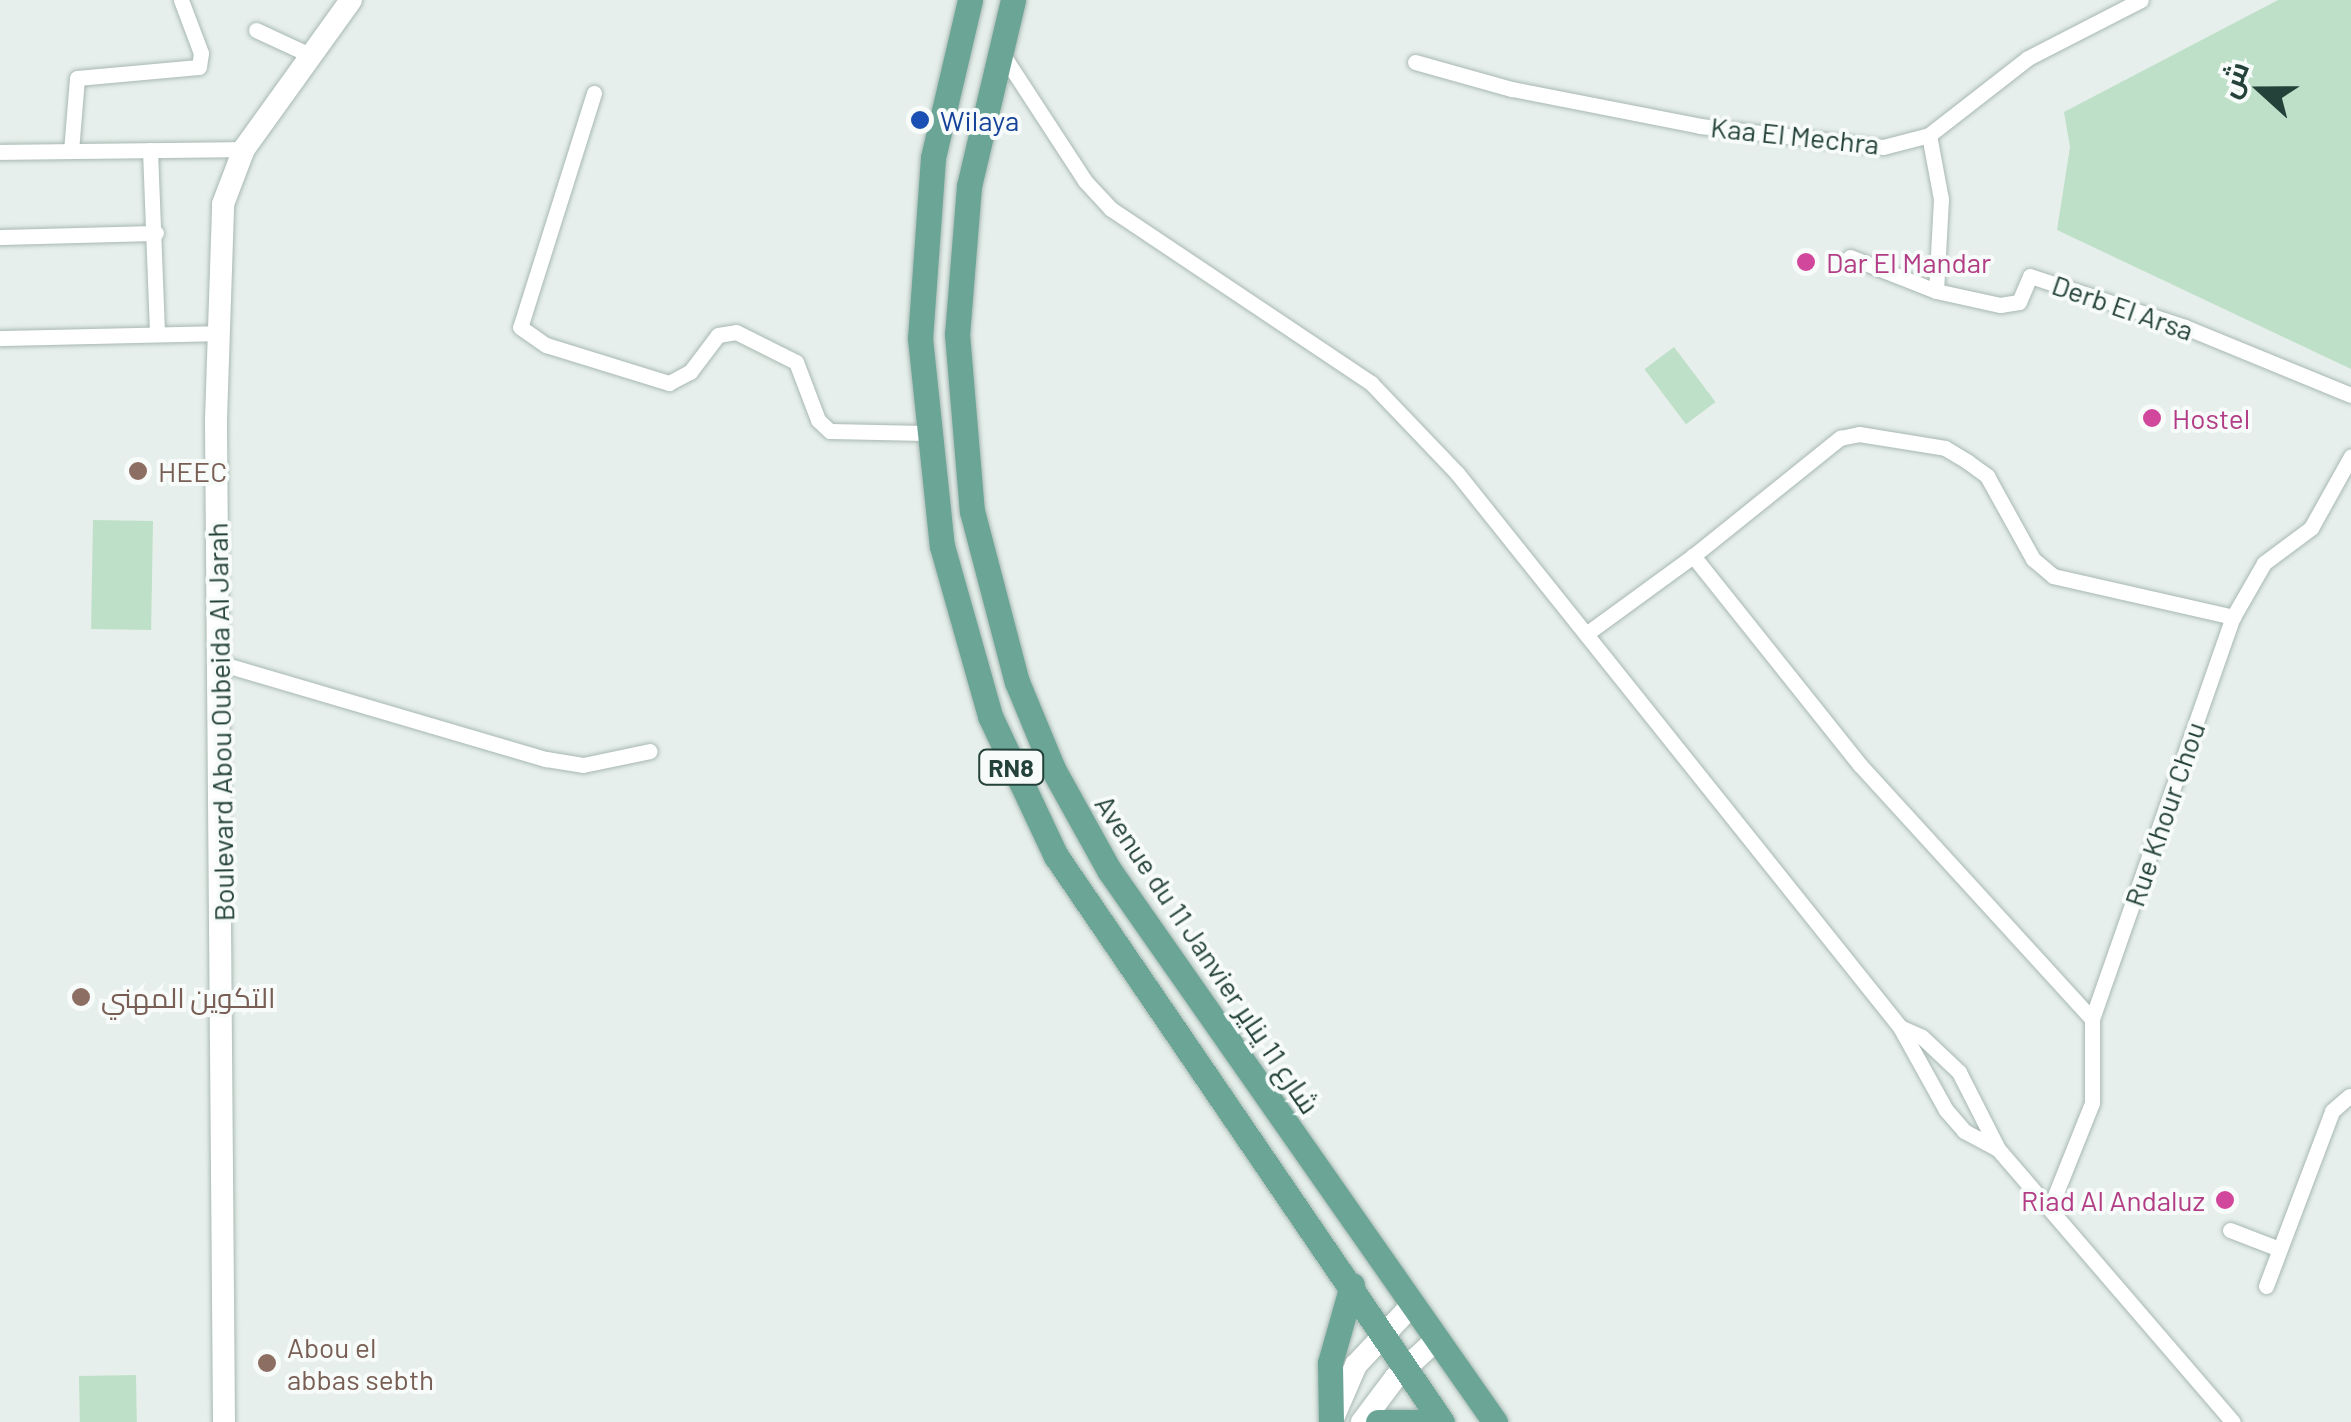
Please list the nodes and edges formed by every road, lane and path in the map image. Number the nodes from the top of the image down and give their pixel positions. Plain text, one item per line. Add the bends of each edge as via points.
1 (181, 0) edge
2 (350, 0) edge
3 (970, 0) edge
4 (1012, 0) edge
5 (2141, 0) edge
6 (256, 30) dead end
7 (999, 48) junction
8 (312, 56) junction
9 (1415, 62) dead end
10 (594, 92) dead end
11 (1929, 134) junction
12 (150, 150) junction
13 (244, 150) junction
14 (71, 151) junction
15 (0, 152) edge
16 (156, 233) junction
17 (0, 237) edge
18 (1850, 258) dead end
19 (1936, 291) junction
20 (157, 334) junction
21 (217, 334) junction
22 (0, 338) edge
23 (2351, 395) edge
24 (925, 433) junction
25 (2351, 456) edge
26 (1693, 556) junction
27 (2233, 616) junction
28 (1586, 634) junction
29 (219, 663) junction
30 (650, 751) dead end
31 (2092, 1019) junction
32 (1900, 1027) junction
33 (2350, 1098) edge
34 (1998, 1149) junction
35 (2050, 1208) junction
36 (2230, 1230) dead end
37 (2277, 1248) junction
38 (1352, 1285) junction
39 (2266, 1286) dead end
40 (1411, 1306) junction
41 (1382, 1334) junction
42 (1435, 1341) junction
43 (1404, 1368) junction
44 (224, 1422) edge
45 (1332, 1422) edge
46 (1362, 1422) edge
47 (1378, 1422) edge
48 (1430, 1422) edge
49 (1442, 1422) edge
50 (1495, 1422) edge
51 (2233, 1422) edge

1 - 14 street via 199,67 77,78
2 - 8 street, Boulevard Abou Oubeida Al Jarah
3 - 24 main road, RN8 via 942,106 926,212 920,302
4 - 7 main road, Avenue du 11 Janvier شارع 11 يناير / RN8
5 - 11 street, Kaa El Mechra via 2028,58
6 - 8 street
7 - 28 street via 1085,181 1111,209 1372,383 1457,473
7 - 40 main road, Avenue du 11 Janvier شارع 11 يناير / RN8 via 969,186 958,334 966,473 1003,640 1046,754 1109,870
8 - 13 street, Boulevard Abou Oubeida Al Jarah
9 - 11 street, Kaa El Mechra via 1512,89 1744,133 1883,147
10 - 24 street via 520,327 546,345 668,383 690,372 722,332 736,332 796,362 818,420 830,431
11 - 19 street via 1942,199
12 - 13 street
12 - 14 street
12 - 16 street
13 - 21 street, Boulevard Abou Oubeida Al Jarah via 223,204
14 - 15 street
16 - 17 street
16 - 20 street
18 - 19 street, Derb El Arsa
19 - 23 street, Derb El Arsa via 2012,304 2030,276 2185,327
20 - 21 street
20 - 22 street
21 - 29 street, Boulevard Abou Oubeida Al Jarah
24 - 38 main road, RN8 via 960,621 990,716 1028,802 1090,909
25 - 27 street, Rue Khour Chou via 2306,534 2264,563
26 - 27 street via 1840,438 1860,434 1944,448 1968,462 1986,476 2032,559 2053,576
26 - 28 street
26 - 31 street via 1860,765
27 - 31 street, Rue Khour Chou
28 - 32 street
29 - 30 street via 546,760 584,765
29 - 44 street, Boulevard Abou Oubeida Al Jarah
31 - 35 street, Rue Khour Chou via 2092,1103
32 - 34 street via 1946,1110 1964,1130
32 - 34 street via 1922,1037 1959,1072
33 - 37 street via 2336,1102
34 - 35 street
35 - 51 street
36 - 37 street
37 - 39 street
38 - 41 main road, RN8
38 - 45 main road via 1330,1363
40 - 41 street
40 - 42 main road, Avenue du 11 Janvier شارع 11 يناير / RN8
41 - 43 main road, RN8
41 - 45 street via 1344,1384
42 - 43 street
42 - 50 main road, Avenue du 11 Janvier شارع 11 يناير / RN8
43 - 46 street
43 - 49 main road, RN8
47 - 48 main road

